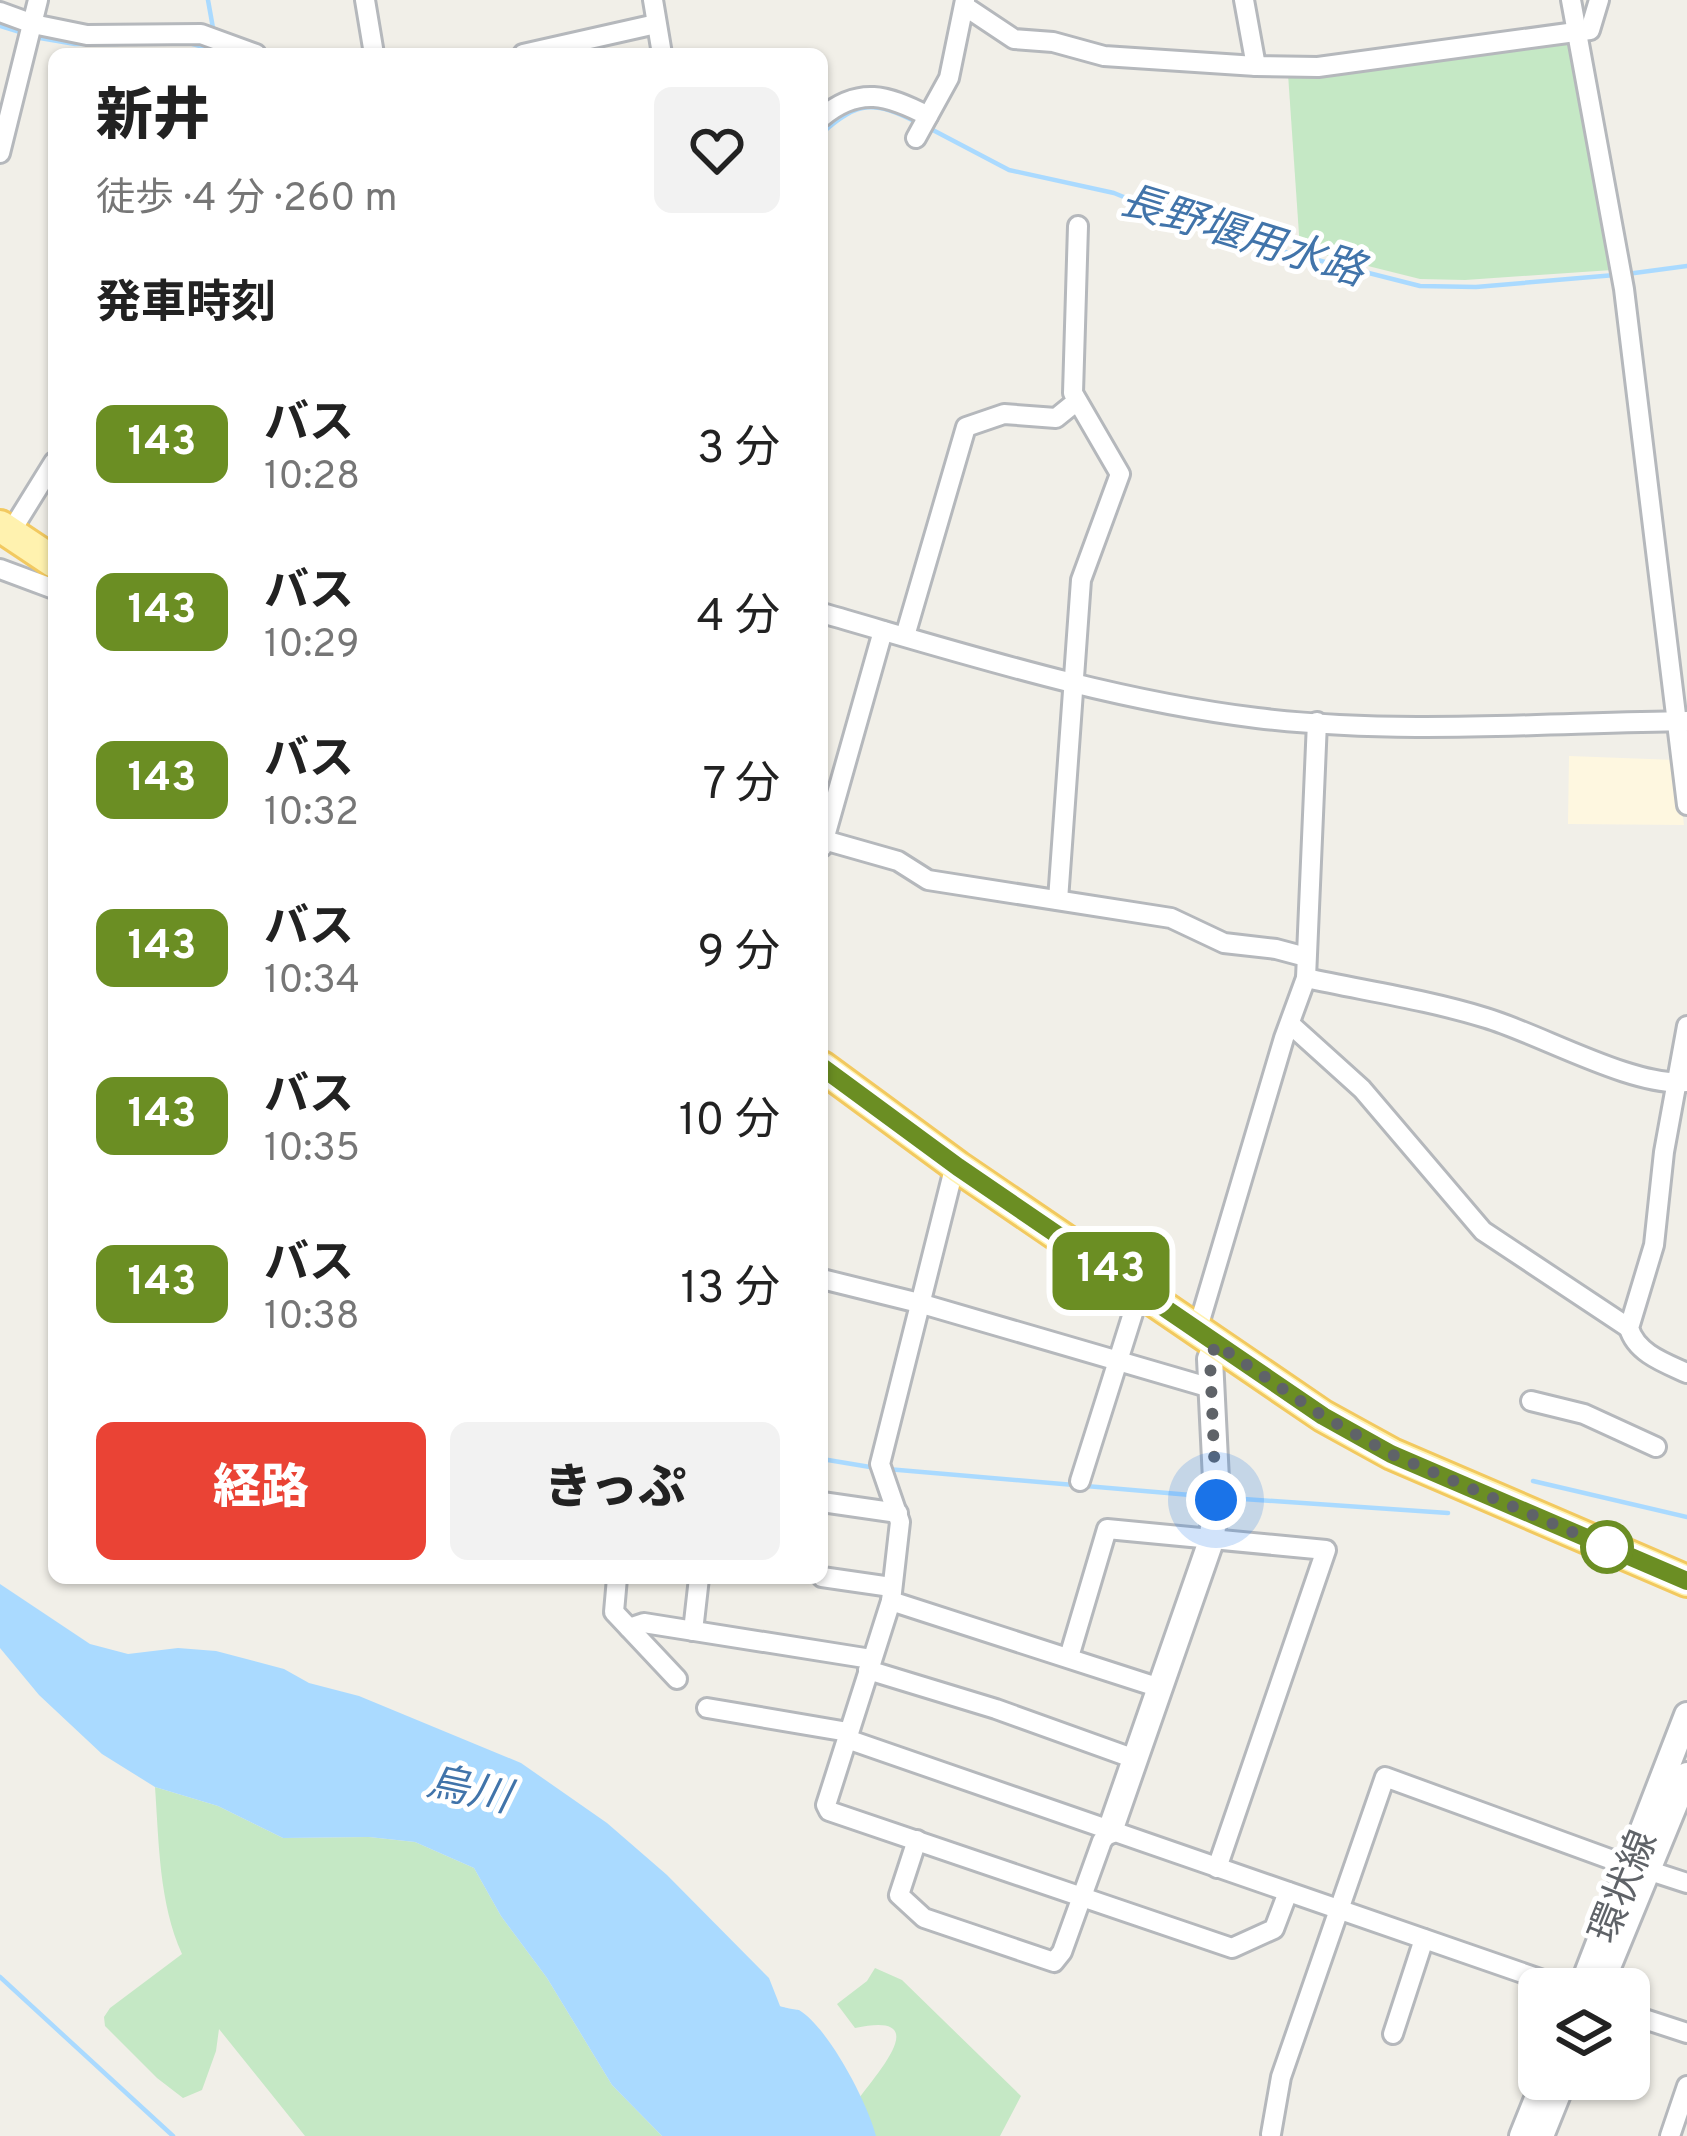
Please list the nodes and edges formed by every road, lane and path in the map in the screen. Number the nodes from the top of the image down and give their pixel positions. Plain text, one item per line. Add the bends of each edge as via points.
1 (38, 0) edge
2 (365, 0) edge
3 (653, 0) edge
4 (1244, 0) edge
5 (1571, 0) edge
6 (1599, 0) edge
7 (966, 3) edge
8 (0, 12) edge
9 (33, 24) junction
10 (656, 24) junction
11 (1576, 31) junction
12 (240, 48) edge
13 (373, 48) edge
14 (550, 48) edge
15 (661, 48) edge
16 (1256, 65) junction
17 (828, 113) edge
18 (0, 153) edge
19 (1078, 226) dead end
20 (1077, 401) junction
21 (48, 470) edge
22 (5, 530) edge
23 (48, 558) edge
24 (0, 569) edge
25 (48, 587) edge
26 (828, 615) edge
27 (883, 631) junction
28 (905, 637) junction
29 (1073, 685) junction
30 (1682, 721) edge
31 (1316, 722) junction
32 (1687, 805) edge
33 (828, 825) edge
34 (828, 844) edge
35 (1058, 900) junction
36 (1306, 957) junction
37 (1306, 978) junction
38 (1290, 1024) junction
39 (1687, 1026) edge
40 (828, 1071) edge
41 (1682, 1082) edge
42 (958, 1167) junction
43 (828, 1280) edge
44 (1140, 1291) junction
45 (919, 1303) junction
46 (1629, 1328) junction
47 (1207, 1338) junction
48 (1116, 1361) junction
49 (1687, 1373) edge
50 (1211, 1388) junction
51 (1531, 1401) dead end
52 (1656, 1447) dead end
53 (1080, 1481) dead end
54 (828, 1503) edge
55 (898, 1513) junction
56 (1211, 1540) junction
57 (828, 1578) edge
58 (1687, 1581) edge
59 (616, 1584) edge
60 (698, 1584) edge
61 (891, 1594) junction
62 (629, 1628) junction
63 (693, 1631) junction
64 (1069, 1657) junction
65 (870, 1664) junction
66 (677, 1679) dead end
67 (1160, 1688) junction
68 (707, 1708) dead end
69 (1687, 1715) edge
70 (847, 1736) junction
71 (1135, 1759) junction
72 (1687, 1775) edge
73 (1110, 1831) junction
74 (917, 1840) junction
75 (1217, 1868) junction
76 (1638, 1868) junction
77 (1687, 1883) edge
78 (1288, 1892) junction
79 (1083, 1896) junction
80 (1338, 1910) junction
81 (1424, 1940) junction
82 (1591, 1968) edge
83 (1606, 1968) edge
84 (1518, 1972) edge
85 (1650, 2021) edge
86 (1687, 2033) edge
87 (1393, 2034) dead end
88 (1687, 2086) edge
89 (1537, 2100) edge
90 (1556, 2100) edge
91 (1270, 2134) edge
92 (1522, 2136) edge
93 (1541, 2136) edge
94 (1670, 2136) edge

1 - 9 street
2 - 13 street
3 - 10 street
4 - 16 street
5 - 11 street
6 - 11 street via 1589,30
7 - 16 street via 1015,39 1104,56
7 - 17 street via 949,78 922,126 888,98 865,94
8 - 9 street
9 - 12 street via 88,35 201,34
9 - 18 street
10 - 14 street
10 - 15 street
11 - 16 street via 1318,67
11 - 30 street via 1621,275
19 - 20 street
20 - 28 street via 1056,418 1004,413 966,427
20 - 29 street via 1120,474 1081,580
21 - 22 street
22 - 23 main road
24 - 25 street
26 - 27 street
27 - 28 street
27 - 33 street
28 - 29 street
29 - 31 street via 1183,708
29 - 35 street
30 - 31 street
30 - 32 street
31 - 36 street
34 - 35 street via 898,861 928,880
35 - 36 street via 1171,919 1225,943
36 - 37 street
37 - 38 street
37 - 41 street via 1483,1017 1575,1054
38 - 46 street via 1362,1089 1484,1231
38 - 47 street
39 - 41 street
40 - 42 main road
41 - 46 street via 1654,1245
42 - 44 main road
42 - 45 street
43 - 45 street
44 - 47 main road
44 - 48 street
45 - 48 street
45 - 55 street via 879,1470
46 - 49 street via 1645,1351
47 - 50 street
47 - 58 main road via 1391,1454
48 - 50 street
48 - 53 street
50 - 56 street
51 - 52 street via 1584,1414
54 - 55 street
55 - 61 street
56 - 64 street via 1107,1529
56 - 67 street
56 - 75 street via 1326,1550
57 - 61 street
59 - 62 street via 614,1612
60 - 63 street
61 - 64 street
61 - 65 street
62 - 63 street
62 - 66 street
63 - 65 street
64 - 67 street
65 - 70 street
65 - 71 street
67 - 71 street
68 - 70 street
69 - 76 street, 環状線
70 - 73 street
70 - 74 street via 829,1811
71 - 73 street
72 - 76 street, 環状線
73 - 75 street
73 - 79 street
74 - 79 street
74 - 79 street via 899,1895 924,1918 1054,1962
75 - 78 street
76 - 77 street
76 - 80 street via 1385,1777
76 - 82 street, 環状線
76 - 83 street, 環状線
78 - 79 street via 1274,1929 1232,1948
78 - 80 street
80 - 81 street
80 - 91 street via 1281,2077
81 - 84 street
81 - 87 street
85 - 86 street
88 - 94 street
89 - 92 street
90 - 93 street

